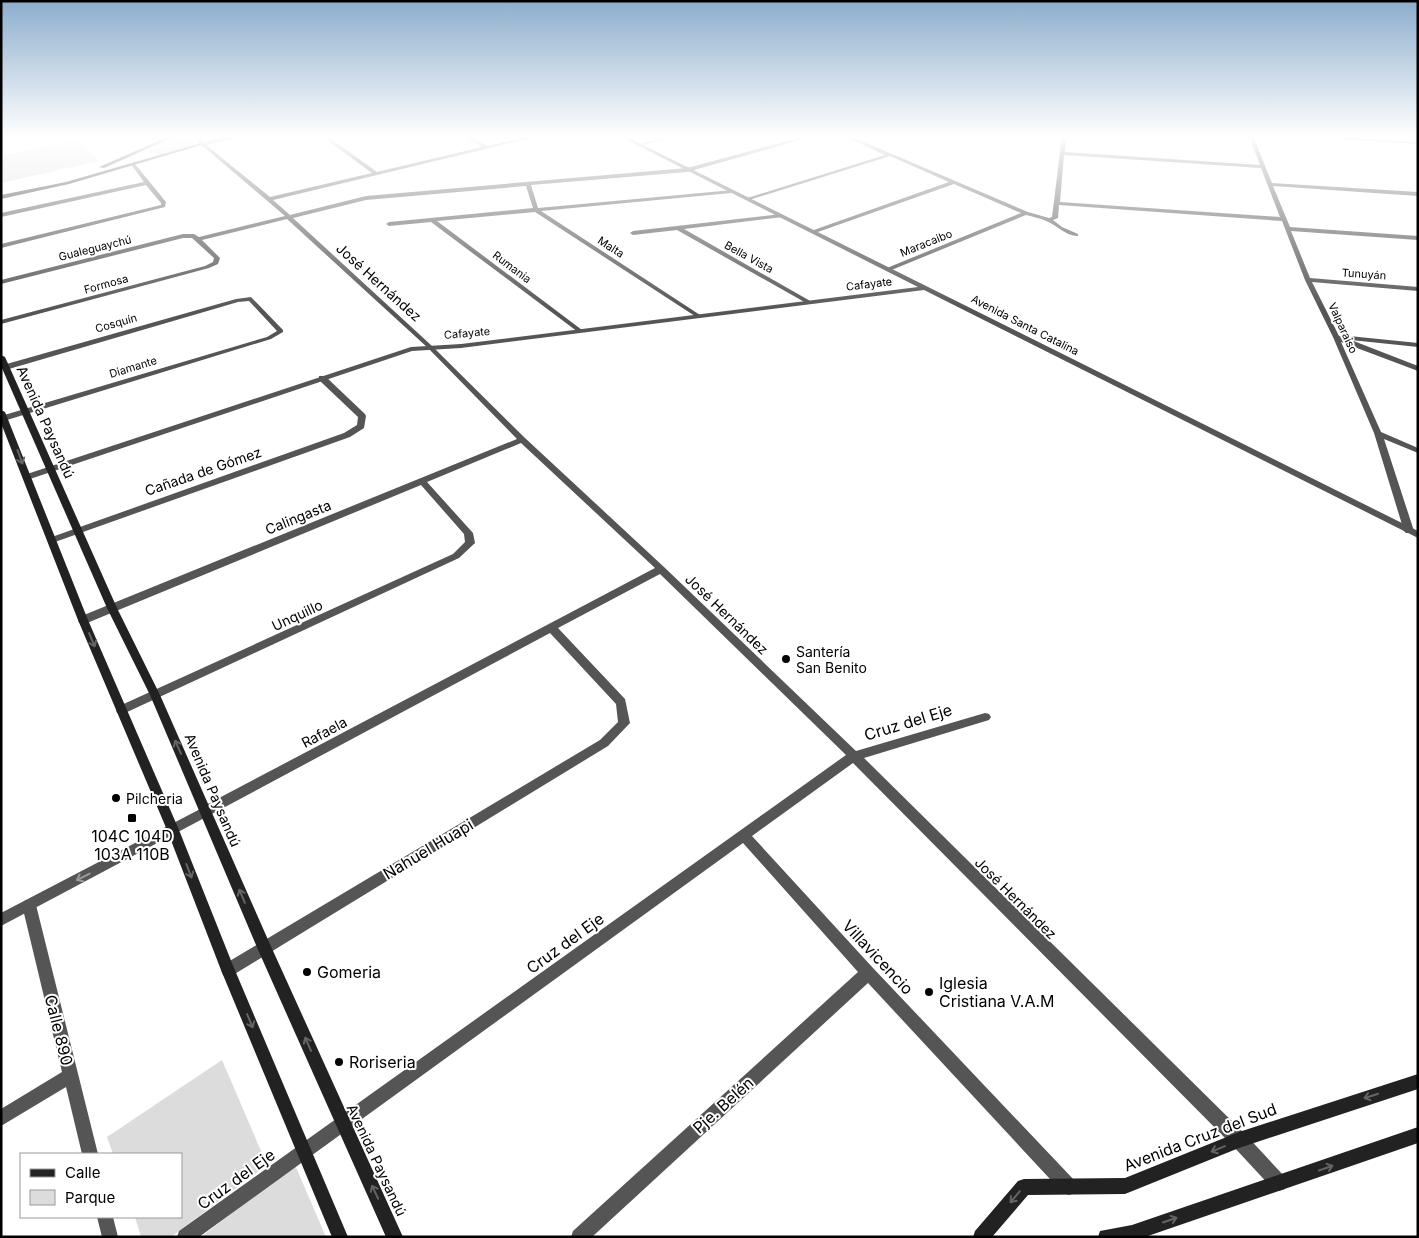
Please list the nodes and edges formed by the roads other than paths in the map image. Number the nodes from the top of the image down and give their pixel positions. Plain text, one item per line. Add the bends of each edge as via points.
1 (16, 194) edge
2 (99, 194) edge
3 (157, 194) edge
4 (262, 194) edge
5 (295, 194) edge
6 (415, 194) edge
7 (531, 194) edge
8 (703, 194) edge
9 (736, 194) edge
10 (767, 194) edge
11 (921, 194) edge
12 (981, 194) edge
13 (1058, 194) edge
14 (1274, 194) edge
15 (1, 197) edge
16 (269, 200) junction
17 (747, 200) junction
18 (1057, 203) junction
19 (536, 210) junction
20 (1026, 213) junction
21 (1, 215) edge
22 (781, 216) junction
23 (288, 217) junction
24 (1284, 219) junction
25 (432, 220) junction
26 (1049, 220) junction
27 (389, 224) dead end
28 (678, 228) junction
29 (1289, 229) junction
30 (813, 232) junction
31 (633, 233) dead end
32 (1076, 235) dead end
33 (196, 237) junction
34 (1418, 238) edge
35 (1, 246) edge
36 (889, 269) junction
37 (1308, 280) junction
38 (1, 282) edge
39 (927, 288) junction
40 (1418, 289) edge
41 (238, 300) joint
42 (810, 303) junction
43 (698, 316) junction
44 (1, 322) edge
45 (580, 331) junction
46 (1336, 337) junction
47 (1418, 345) edge
48 (430, 347) junction
49 (3, 364) edge
50 (1418, 369) edge
51 (322, 378) junction
52 (26, 412) junction
53 (3, 415) edge
54 (1378, 433) junction
55 (522, 440) junction
56 (1418, 451) edge
57 (50, 469) junction
58 (27, 477) junction
59 (422, 481) junction
60 (77, 530) junction
61 (1413, 533) edge
62 (52, 540) junction
63 (661, 570) junction
64 (112, 608) junction
65 (83, 620) junction
66 (552, 628) junction
67 (155, 696) junction
68 (121, 710) junction
69 (984, 717) dead end
70 (854, 756) junction
71 (206, 811) junction
72 (173, 830) junction
73 (744, 836) junction
74 (29, 905) junction
75 (1, 920) edge
76 (264, 947) junction
77 (228, 970) junction
78 (868, 973) junction
79 (70, 1076) junction
80 (1418, 1081) edge
81 (1, 1118) edge
82 (343, 1123) junction
83 (1418, 1135) edge
84 (1239, 1140) junction
85 (304, 1151) junction
86 (90, 1153) edge
87 (1280, 1183) junction
88 (1069, 1186) junction
89 (105, 1218) edge
90 (110, 1237) edge
91 (185, 1237) edge
92 (340, 1237) edge
93 (395, 1237) edge
94 (579, 1237) edge
95 (981, 1237) edge
96 (1106, 1237) edge

1 - 15 main road
2 - 21 street
3 - 35 street via 163,206
4 - 16 street, José Hernández
5 - 16 street
6 - 23 street, Gualeguaychú via 366,198
7 - 19 street
8 - 19 street
9 - 17 street, Avenida Santa Catalina
10 - 17 street
11 - 30 street
12 - 20 street
13 - 18 street
14 - 24 street, Valparaiso
16 - 23 street, José Hernández
17 - 22 street, Avenida Santa Catalina
18 - 24 street
18 - 26 street via 1055,218
19 - 25 street
19 - 43 street, Malta
20 - 26 street
20 - 36 street, Maracaibo
22 - 28 street
22 - 30 street, Avenida Santa Catalina
23 - 33 street, Gualeguaychú
23 - 48 street, José Hernández
24 - 29 street, Valparaiso
25 - 27 street
25 - 45 street, Rumania
26 - 32 street
28 - 31 street
28 - 42 street, Bella Vista
29 - 34 street
29 - 37 street, Valparaiso
30 - 36 street, Avenida Santa Catalina
33 - 38 street, Gualeguaychú via 183,236
33 - 44 street, Formosa via 217,258 216,262
36 - 39 street, Avenida Santa Catalina
37 - 40 street, Tunuyán
37 - 46 street, Valparaiso
39 - 42 street, Cafayate
39 - 61 street, Avenida Santa Catalina
41 - 49 street, Cosquín
41 - 52 street, Diamante via 251,299 281,331 269,338
42 - 43 street, Cafayate
43 - 45 street, Cafayate
45 - 48 street, Cafayate
46 - 47 street
46 - 50 street
46 - 54 street, Valparaiso
48 - 51 street, Cafayate via 411,349
48 - 55 street, José Hernández
49 - 52 main road, Avenida Paysandú
51 - 57 street, Cafayate
51 - 60 street, Cañada de Gómez via 362,416 361,426 347,435
52 - 53 street, Diamante
52 - 57 main road, Avenida Paysandú
53 -> 58 main road
54 - 56 street
54 - 61 street, Valparaiso
55 - 59 street, Calingasta
55 - 63 street, José Hernández
57 - 58 street, Cafayate
57 - 60 main road, Avenida Paysandú
58 - 62 main road
59 - 64 street, Calingasta
59 - 67 street, Unquillo via 468,533 470,543 456,556
60 - 62 street, Cañada de Gómez
60 - 64 main road, Avenida Paysandú
62 - 65 main road
63 - 66 street, Rafaela
63 - 70 street, José Hernández
64 - 65 street, Calingasta
64 - 67 main road, Avenida Paysandú
65 -> 68 main road
66 - 71 street, Rafaela
66 - 76 street, Nahuel Huapi via 621,702 624,723 604,743
67 - 68 street, Unquillo
71 -> 67 main road, Avenida Paysandú
68 - 72 main road
69 - 70 street, Cruz del Eje
70 - 73 street, Cruz del Eje
70 - 84 street, José Hernández
71 - 72 street, Rafaela
76 -> 71 main road, Avenida Paysandú
72 -> 74 street, Rafaela
72 -> 77 main road
73 - 78 street, Villavicencio
73 - 82 street, Cruz del Eje
74 - 75 street, Rafaela
74 - 79 street, Calle 890
76 - 77 street, Nahuel Huapi
82 -> 76 main road, Avenida Paysandú
77 -> 85 main road
78 - 88 street, Villavicencio
78 - 94 street, Pje. Belén
79 - 81 street
79 - 86 street, Calle 890
80 -> 84 main road, Avenida Cruz del Sud
82 - 85 street, Cruz del Eje
93 -> 82 main road, Avenida Paysandú
87 -> 83 main road
84 - 87 street, José Hernández
84 -> 88 main road, Avenida Cruz del Sud via 1125,1186
85 - 91 street, Cruz del Eje
85 - 92 main road
96 -> 87 main road via 1132,1233
88 -> 95 main road, Avenida Cruz del Sud via 1024,1187
89 - 90 street

